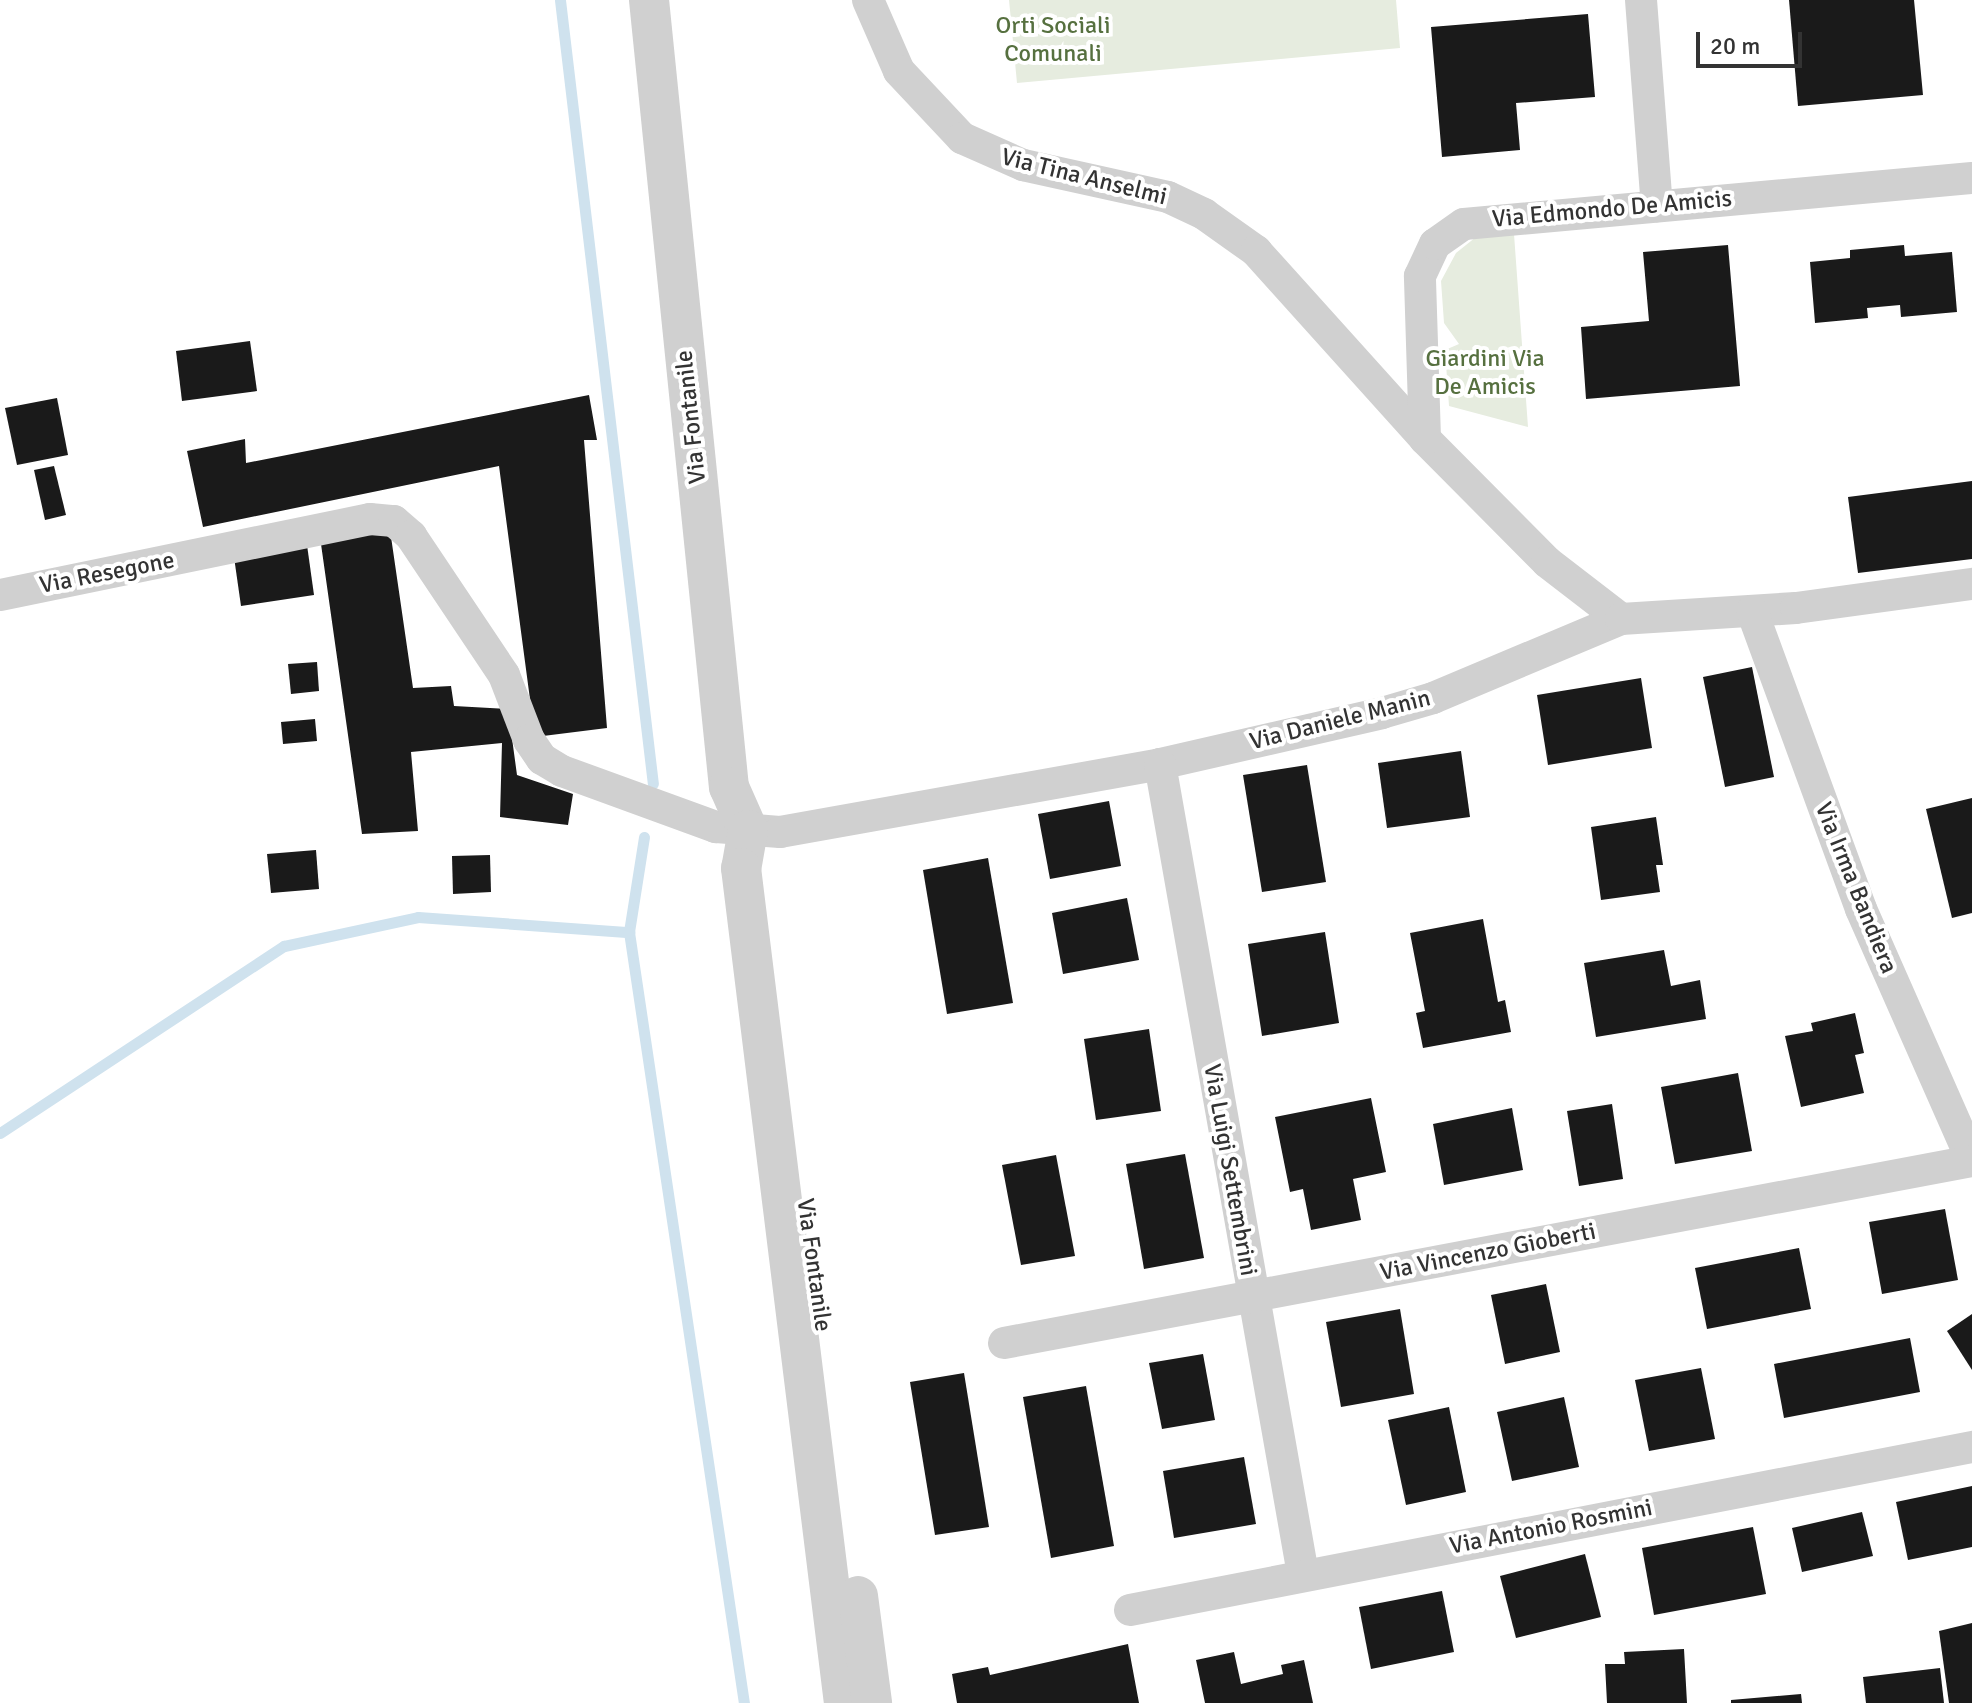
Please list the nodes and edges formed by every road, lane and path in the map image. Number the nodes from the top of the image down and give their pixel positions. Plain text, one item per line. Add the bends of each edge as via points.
1 (649, 0) edge
2 (673, 0) edge
3 (868, 0) edge
4 (1641, 0) edge
5 (1972, 178) edge
6 (1657, 206) junction
7 (1425, 439) junction
8 (1972, 584) edge
9 (0, 595) edge
10 (1752, 611) junction
11 (1621, 619) junction
12 (1160, 764) junction
13 (748, 830) junction
14 (1972, 1161) edge
15 (1252, 1297) junction
16 (1004, 1343) dead end
17 (1972, 1447) edge
18 (1303, 1574) junction
19 (1130, 1610) dead end
20 (844, 1703) edge
21 (872, 1703) edge

1 - 13 street, Via Fontanile via 729,787
2 - 13 street, Via Fontanile via 752,785
3 - 7 street, Via Tina Anselmi via 899,71 962,138 1009,160 1152,192 1204,214 1263,258
4 - 6 street
5 - 6 street, Via Edmondo De Amicis
6 - 7 street, Via Edmondo De Amicis via 1481,220 1435,244 1418,294
7 - 11 street via 1564,579
8 - 10 street, Via Daniele Manin
9 - 13 street, Via Resegone via 370,519 394,521 411,536 504,675 529,740 542,759 716,827
10 - 11 street, Via Daniele Manin
10 - 14 street, Via Irma Bandiera via 1861,909
11 - 12 street, Via Daniele Manin via 1433,698
12 - 13 street, Via Daniele Manin via 780,832
12 - 15 street, Via Luigi Settembrini
13 - 20 street, Via Fontanile via 741,868
13 - 21 street, Via Fontanile via 761,866
14 - 15 street, Via Vincenzo Gioberti
15 - 16 street, Via Vincenzo Gioberti
15 - 18 street, Via Luigi Settembrini
17 - 18 street, Via Antonio Rosmini
18 - 19 street, Via Antonio Rosmini

